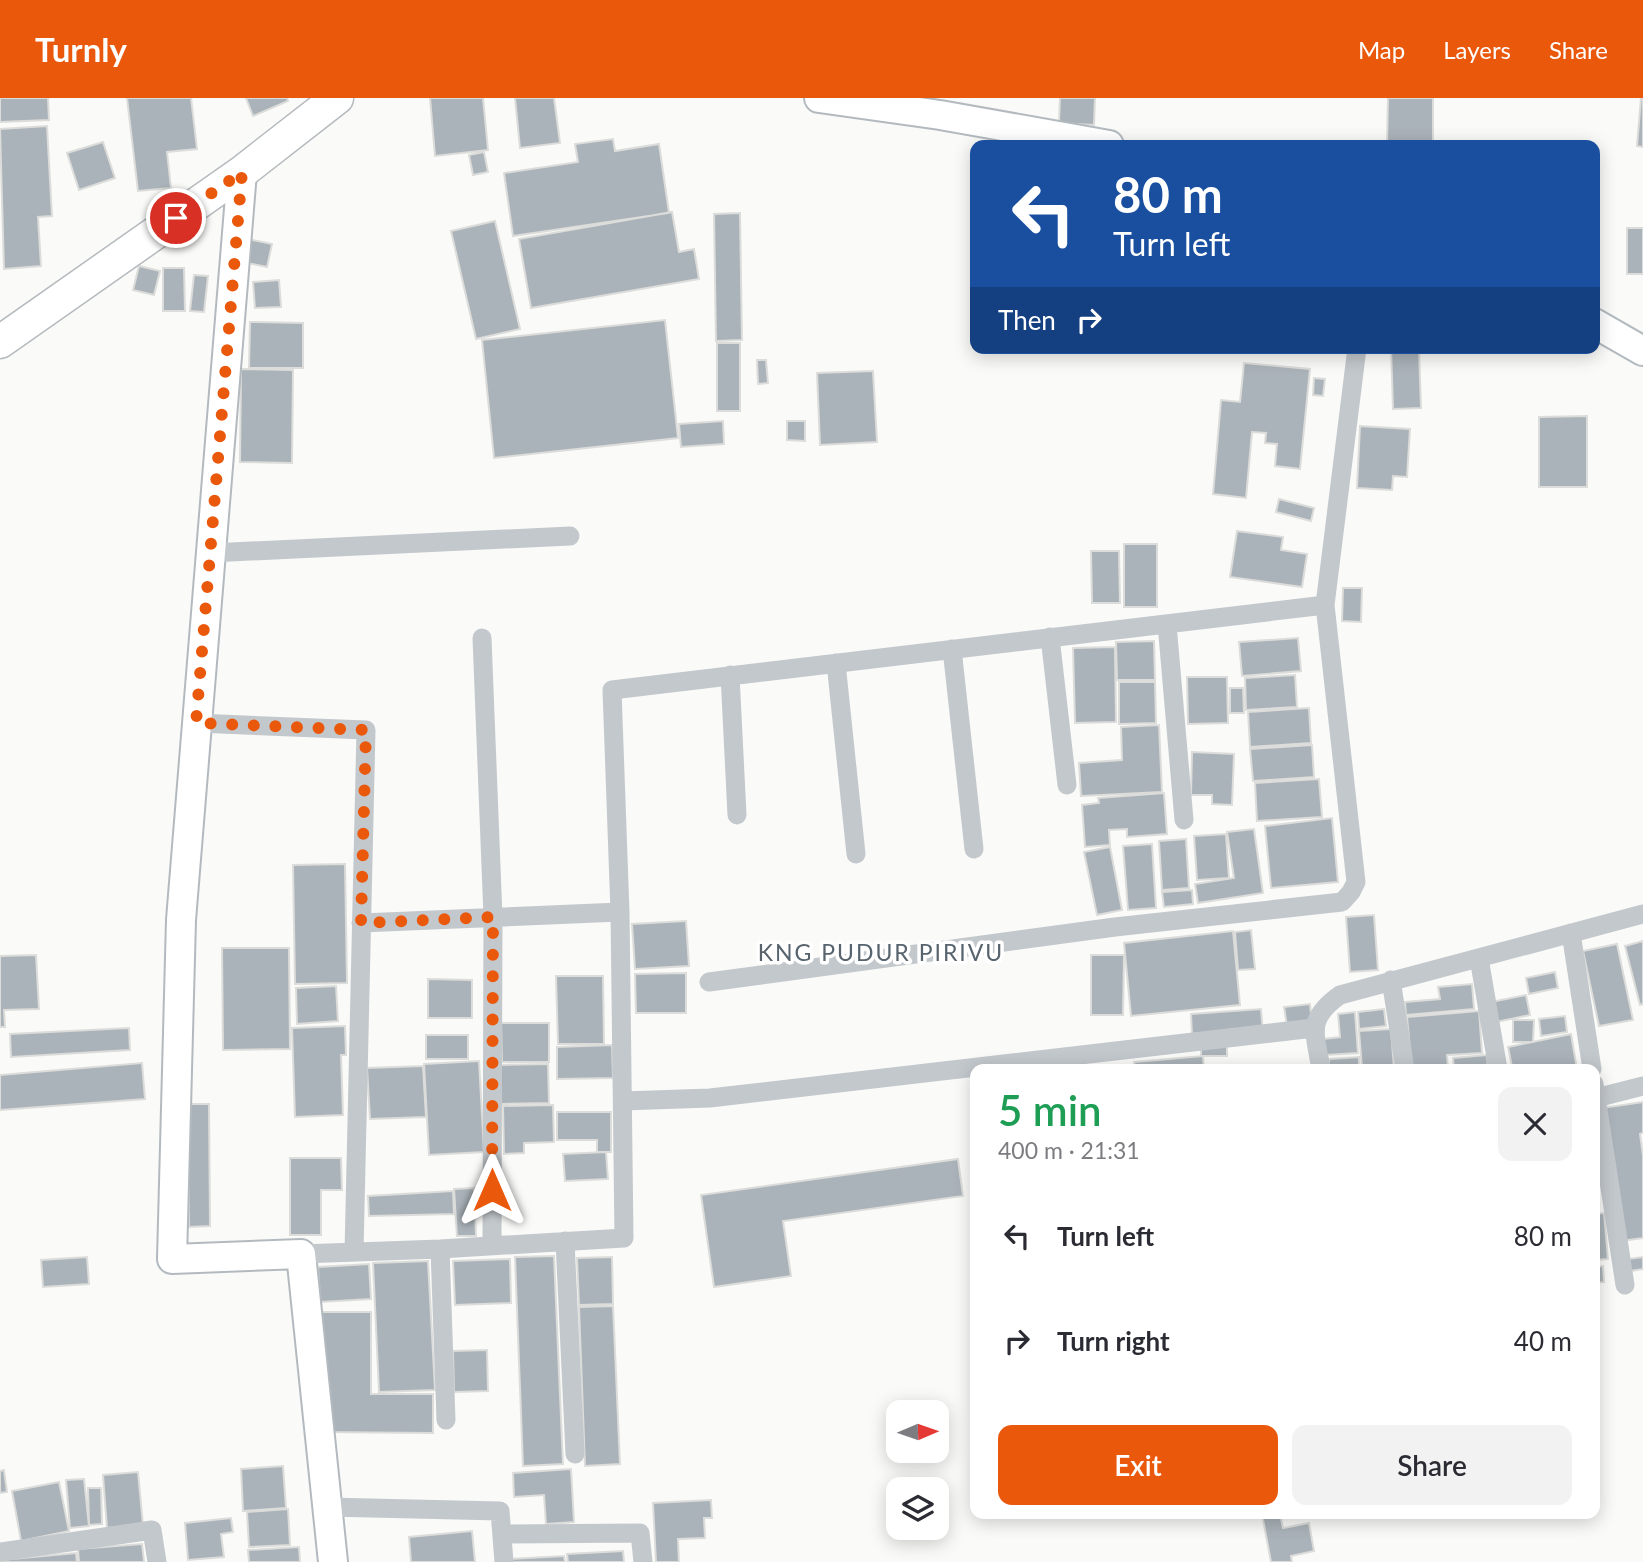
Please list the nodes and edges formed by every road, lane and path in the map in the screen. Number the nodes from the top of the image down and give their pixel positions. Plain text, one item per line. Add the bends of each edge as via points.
1 (337, 98) edge
2 (819, 98) edge
3 (1081, 140) edge
4 (242, 172) junction
5 (1600, 326) edge
6 (0, 342) edge
7 (1643, 351) edge
8 (1356, 354) edge
9 (570, 536) dead end
10 (210, 553) junction
11 (1325, 605) junction
12 (1167, 624) junction
13 (1049, 637) junction
14 (482, 638) dead end
15 (952, 649) junction
16 (835, 663) junction
17 (730, 675) junction
18 (196, 723) junction
19 (1067, 785) dead end
20 (737, 815) dead end
21 (1184, 820) dead end
22 (974, 849) dead end
23 (856, 854) dead end
24 (620, 912) junction
25 (1643, 914) edge
26 (493, 917) junction
27 (361, 923) junction
28 (1571, 933) junction
29 (1479, 958) junction
30 (1391, 980) junction
31 (709, 982) dead end
32 (1314, 1028) junction
33 (1003, 1064) edge
34 (1320, 1064) edge
35 (1404, 1064) edge
36 (1497, 1064) edge
37 (1591, 1064) edge
38 (970, 1068) edge
39 (1643, 1086) edge
40 (1600, 1090) edge
41 (623, 1101) junction
42 (1600, 1123) edge
43 (565, 1241) junction
44 (492, 1245) junction
45 (440, 1250) junction
46 (354, 1252) junction
47 (300, 1254) junction
48 (1625, 1285) dead end
49 (446, 1420) dead end
50 (575, 1454) dead end
51 (327, 1507) junction
52 (502, 1534) junction
53 (0, 1552) edge
54 (158, 1562) edge
55 (333, 1562) edge
56 (504, 1562) edge
57 (643, 1562) edge

1 - 4 main road
2 - 3 street
4 - 6 main road
4 - 10 street
5 - 7 street
8 - 11 street
9 - 10 street
10 - 18 street
11 - 12 street
11 - 31 street via 1356,882 1342,902 1115,927
12 - 13 street
12 - 21 street
13 - 15 street
13 - 19 street
14 - 26 street
15 - 16 street
15 - 22 street
16 - 17 street
16 - 23 street
17 - 20 street
17 - 24 street via 612,690
18 - 27 street via 366,730
18 - 47 street via 181,920 172,1259
24 - 26 street
24 - 41 street
25 - 28 street
26 - 27 street
26 - 44 street
27 - 46 street
28 - 29 street
28 - 37 street
29 - 30 street
29 - 36 street
30 - 32 street via 1340,995 1322,1008
30 - 35 street
32 - 33 street
32 - 34 street
38 - 41 street via 710,1098
39 - 40 street
41 - 43 street via 624,1238
42 - 48 street
43 - 44 street
43 - 50 street
44 - 45 street
45 - 46 street
45 - 49 street
46 - 47 street
47 - 51 street
51 - 52 street via 500,1511
51 - 55 street
52 - 56 street
52 - 57 street via 640,1533
53 - 54 street via 152,1530

